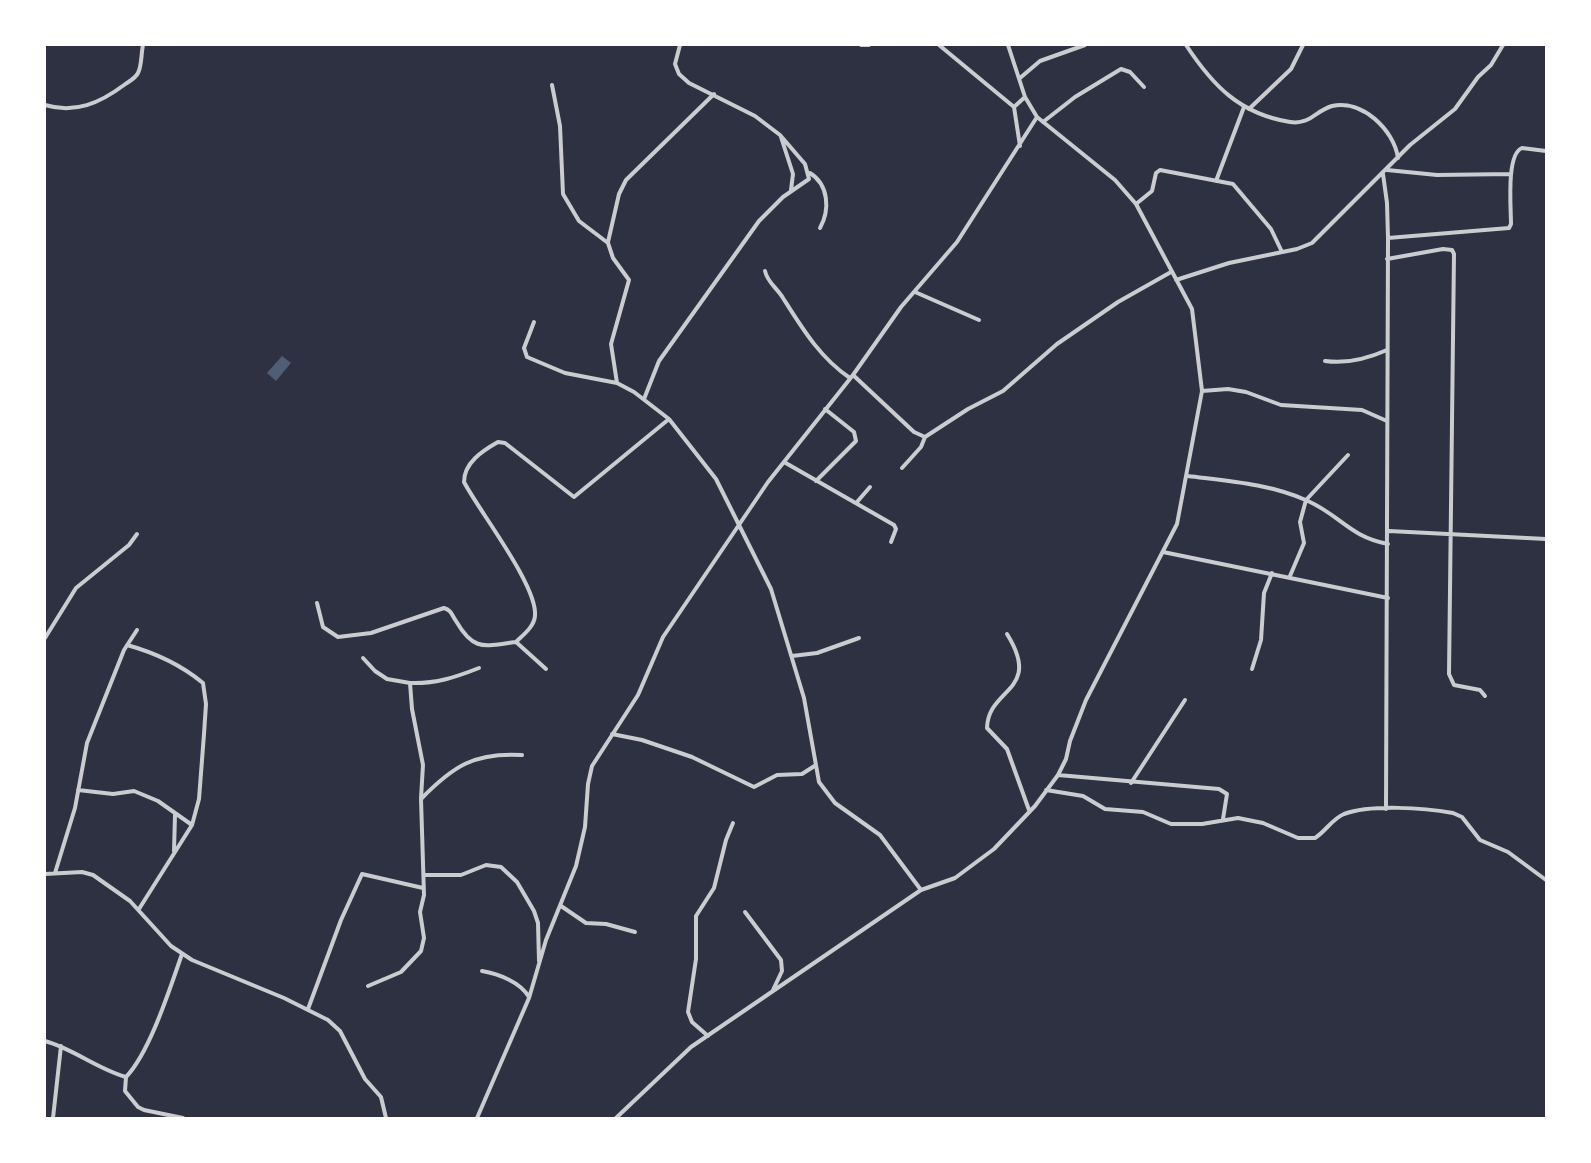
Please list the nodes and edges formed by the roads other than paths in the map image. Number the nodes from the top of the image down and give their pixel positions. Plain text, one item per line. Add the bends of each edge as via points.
1 (143, 45) edge
2 (680, 45) edge
3 (861, 45) edge
4 (869, 45) edge
5 (939, 45) edge
6 (1008, 45) edge
7 (1084, 45) edge
8 (1186, 45) edge
9 (1303, 45) edge
10 (1503, 45) edge
11 (1019, 79) junction
12 (552, 85) dead end
13 (1144, 87) dead end
14 (714, 94) junction
15 (1025, 96) junction
16 (45, 105) edge
17 (1014, 107) junction
18 (1247, 108) junction
19 (1037, 117) junction
20 (1043, 122) junction
21 (780, 135) junction
22 (1020, 146) junction
23 (1546, 151) edge
24 (1398, 159) junction
25 (1387, 170) junction
26 (810, 173) junction
27 (1383, 174) junction
28 (1511, 174) junction
29 (1216, 181) junction
30 (791, 191) junction
31 (1136, 204) junction
32 (819, 228) dead end
33 (1388, 238) junction
34 (608, 243) junction
35 (1282, 252) junction
36 (1387, 259) junction
37 (765, 271) dead end
38 (1171, 272) junction
39 (1176, 280) junction
40 (915, 292) junction
41 (979, 320) dead end
42 (534, 322) dead end
43 (1387, 350) junction
44 (1325, 362) dead end
45 (851, 376) junction
46 (617, 383) junction
47 (1202, 391) junction
48 (644, 399) junction
49 (825, 409) junction
50 (669, 419) junction
51 (1388, 422) junction
52 (925, 437) junction
53 (1348, 455) dead end
54 (784, 462) junction
55 (902, 468) dead end
56 (1188, 476) junction
57 (816, 481) junction
58 (870, 487) dead end
59 (1305, 500) junction
60 (857, 502) junction
61 (740, 524) junction
62 (1389, 531) junction
63 (1450, 533) junction
64 (137, 534) dead end
65 (1546, 539) edge
66 (891, 542) dead end
67 (1388, 543) junction
68 (1163, 552) junction
69 (1272, 573) junction
70 (1290, 576) junction
71 (1388, 598) junction
72 (317, 603) dead end
73 (137, 630) dead end
74 (1007, 634) dead end
75 (45, 636) edge
76 (859, 638) dead end
77 (516, 642) junction
78 (127, 645) junction
79 (792, 656) junction
80 (363, 658) dead end
81 (479, 668) dead end
82 (546, 669) dead end
83 (1252, 669) dead end
84 (411, 683) junction
85 (1485, 696) dead end
86 (1185, 700) dead end
87 (612, 734) junction
88 (522, 755) dead end
89 (816, 765) junction
90 (1058, 775) junction
91 (1131, 783) junction
92 (78, 790) junction
93 (1046, 790) junction
94 (421, 799) junction
95 (1386, 809) junction
96 (1029, 810) junction
97 (175, 814) junction
98 (1223, 819) junction
99 (733, 823) dead end
100 (192, 825) junction
101 (174, 851) junction
102 (55, 873) junction
103 (46, 874) edge
104 (424, 875) junction
105 (45, 880) edge
106 (1546, 880) edge
107 (423, 888) junction
108 (921, 890) junction
109 (561, 906) junction
110 (139, 909) junction
111 (745, 912) dead end
112 (635, 932) dead end
113 (182, 954) junction
114 (539, 962) junction
115 (483, 971) dead end
116 (368, 986) dead end
117 (773, 991) junction
118 (529, 998) junction
119 (308, 1009) junction
120 (708, 1036) junction
121 (45, 1041) edge
122 (61, 1046) junction
123 (126, 1077) junction
124 (53, 1118) edge
125 (183, 1118) edge
126 (386, 1118) edge
127 (477, 1118) edge
128 (615, 1118) edge

1 - 16 street via 135,78 106,99 69,108
2 - 14 street via 675,64 679,74 688,83
3 - 4 street
5 - 17 street
6 - 11 street
7 - 11 street via 1040,61
8 - 18 street via 1232,100
9 - 18 street via 1291,69
10 - 24 street via 1455,109
11 - 15 street
12 - 34 street via 560,126 563,194 579,221
13 - 20 street via 1130,72 1121,69
14 - 21 street
14 - 34 street via 626,180
15 - 17 street
15 - 19 street
17 - 22 street
18 - 24 street via 1298,123 1335,105 1366,112 1392,141
18 - 29 street
19 - 20 street
19 - 22 street
20 - 31 street via 1115,180
21 - 26 street
21 - 30 street via 794,174
22 - 40 street via 957,242
23 - 28 street via 1517,150
24 - 25 street
25 - 27 street
25 - 28 street via 1437,175
26 - 30 street via 809,179
26 - 32 street via 817,178 825,197 825,218
27 - 33 street
27 - 35 street via 1312,243
28 - 33 street via 1509,228
29 - 31 street via 1160,170 1152,191
29 - 35 street via 1226,181 1239,189 1271,229
30 - 48 street via 759,221 668,348
31 - 38 street
33 - 36 street
34 - 46 street via 613,258 630,280 611,344
35 - 39 street
36 - 43 street
36 - 63 street via 1443,249 1454,254
37 - 45 street via 829,363
38 - 39 street
38 - 52 street via 1057,344 1003,392
39 - 47 street via 1192,309
40 - 41 street
40 - 45 street
42 - 46 street via 524,348 527,357 565,373
43 - 44 street via 1373,356
43 - 51 street
45 - 49 street
45 - 52 street via 914,432
46 - 48 street
47 - 51 street via 1228,389 1281,405 1362,410
47 - 56 street
48 - 50 street
49 - 54 street
49 - 57 street via 856,436 853,445
50 - 61 street via 716,479
50 - 77 street via 574,497 505,443 498,442 486,449 467,466 464,482 496,530 536,614
51 - 62 street
52 - 55 street
53 - 59 street
54 - 57 street
54 - 61 street
56 - 59 street via 1279,490
56 - 68 street via 1177,524
57 - 60 street
58 - 60 street
59 - 67 street via 1363,537
59 - 70 street via 1300,522 1304,543
60 - 66 street via 894,525
61 - 79 street via 771,589
61 - 87 street via 663,637 638,694
62 - 63 street
62 - 67 street
63 - 65 street
63 - 85 street via 1449,674 1454,685 1480,690
64 - 75 street via 76,588
67 - 71 street
68 - 69 street
68 - 90 street via 1086,700
69 - 70 street
69 - 83 street via 1264,593 1261,640
70 - 71 street
71 - 95 street
72 - 77 street via 323,627 338,637 371,633 444,608 470,642
73 - 78 street
74 - 96 street via 1017,655 1019,672 1013,689 991,712 987,728 1007,749
76 - 79 street via 817,653
77 - 82 street
78 - 92 street via 87,743
78 - 100 street via 169,660 203,683 206,704 199,799
79 - 89 street
80 - 84 street via 387,679
81 - 84 street via 452,679
84 - 94 street via 423,765
86 - 91 street
87 - 89 street via 692,757 754,787 777,775 802,774
87 - 109 street via 590,772 582,844
88 - 94 street via 496,753 468,762 449,773
89 - 108 street via 826,794 880,835
90 - 91 street
90 - 93 street
91 - 98 street via 1224,791 1228,798
92 - 97 street via 114,794 134,791 158,801
92 - 102 street
93 - 96 street
93 - 98 street via 1083,796 1105,809 1143,812 1171,824
94 - 104 street
95 - 98 street via 1345,814 1322,834 1307,838 1287,835 1256,821
95 - 106 street via 1442,811 1462,817 1480,840 1508,852
96 - 108 street via 994,849 962,873
97 - 100 street
97 - 101 street
99 - 120 street via 714,888 696,916 696,959 688,1011 692,1022
100 - 101 street
101 - 110 street
102 - 103 street
102 - 110 street via 93,875
103 - 105 street
104 - 107 street
104 - 114 street via 461,875 486,865 501,867 509,873 534,911
107 - 116 street via 421,951 401,972
107 - 119 street via 362,874 340,920
108 - 117 street
109 - 112 street via 586,923
109 - 114 street
110 - 113 street
111 - 117 street via 781,960 782,971
113 - 119 street
113 - 123 street via 147,1045
114 - 118 street
115 - 118 street via 502,976
117 - 120 street
118 - 127 street
119 - 126 street via 340,1031 357,1066 381,1097
120 - 128 street via 681,1054
121 - 122 street
122 - 123 street
122 - 124 street
123 - 125 street via 125,1091 138,1107

